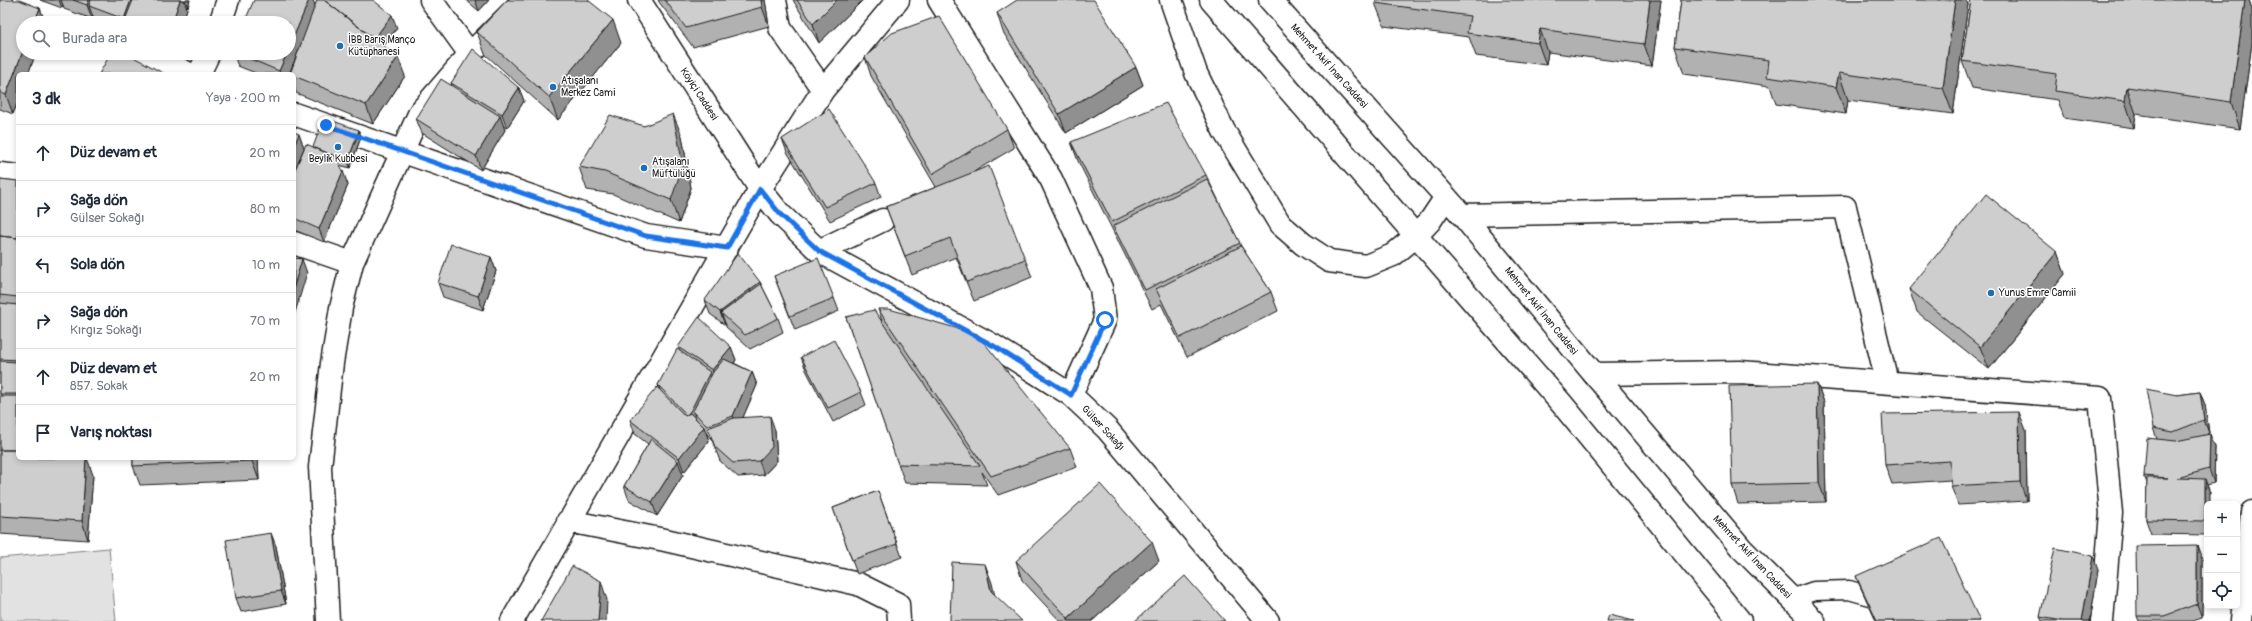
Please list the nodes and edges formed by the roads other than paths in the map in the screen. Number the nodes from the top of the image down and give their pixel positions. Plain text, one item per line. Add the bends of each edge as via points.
1 (24, 0) edge
2 (228, 0) edge
3 (431, 0) edge
4 (524, 0) edge
5 (639, 0) edge
6 (775, 0) edge
7 (898, 0) edge
8 (939, 0) edge
9 (1170, 0) edge
10 (1211, 0) edge
11 (1270, 0) edge
12 (60, 16) edge
13 (222, 16) edge
14 (470, 54) junction
15 (159, 60) edge
16 (206, 60) edge
17 (186, 72) edge
18 (200, 72) edge
19 (823, 90) junction
20 (296, 115) edge
21 (402, 150) junction
22 (0, 174) edge
23 (16, 176) edge
24 (760, 189) junction
25 (1446, 197) junction
26 (1462, 215) junction
27 (883, 220) dead end
28 (1416, 236) junction
29 (296, 244) edge
30 (727, 248) junction
31 (819, 251) junction
32 (352, 263) junction
33 (1594, 374) junction
34 (1887, 382) junction
35 (1071, 395) junction
36 (2252, 512) edge
37 (568, 521) junction
38 (1791, 599) junction
39 (328, 621) edge
40 (512, 621) edge
41 (899, 621) edge
42 (1268, 621) edge
43 (1740, 621) edge
44 (1814, 621) edge
45 (1908, 621) edge
46 (2102, 621) edge
47 (2241, 621) edge

1 - 12 street
2 - 13 street
3 - 14 street
4 - 14 street
5 - 24 street, Köyiçi Caddesi
6 - 19 street via 780,28
7 - 19 street
8 - 35 street via 1051,179 1101,288 1105,320
9 - 28 street via 1196,73 1224,131 1280,224 1303,244 1329,261 1366,266 1393,255
10 - 28 street
11 - 25 street, Mehmet Akif İnan Caddesi
14 - 21 street via 420,112
15 - 17 street
16 - 18 street
19 - 24 street
20 - 21 street
21 - 30 street via 646,236
21 - 32 street
22 - 23 street
24 - 30 street
24 - 31 street, Gülser Sokağı via 780,214
25 - 26 street, Mehmet Akif İnan Caddesi
25 - 28 street
26 - 33 street, Mehmet Akif İnan Caddesi
26 - 34 street via 1845,207
27 - 31 street
28 - 43 street via 1562,404
29 - 32 street
30 - 37 street
31 - 35 street, Gülser Sokağı via 994,346
32 - 39 street via 332,363 320,467
33 - 34 street via 1740,372
33 - 38 street, Mehmet Akif İnan Caddesi via 1742,549
34 - 46 street via 2100,398 2111,513
35 - 42 street, Gülser Sokağı via 1107,429
36 - 47 street
37 - 40 street
37 - 41 street via 665,540 858,584 898,604
38 - 44 street, Mehmet Akif İnan Caddesi
38 - 45 lane via 1814,591 1849,590 1881,599

